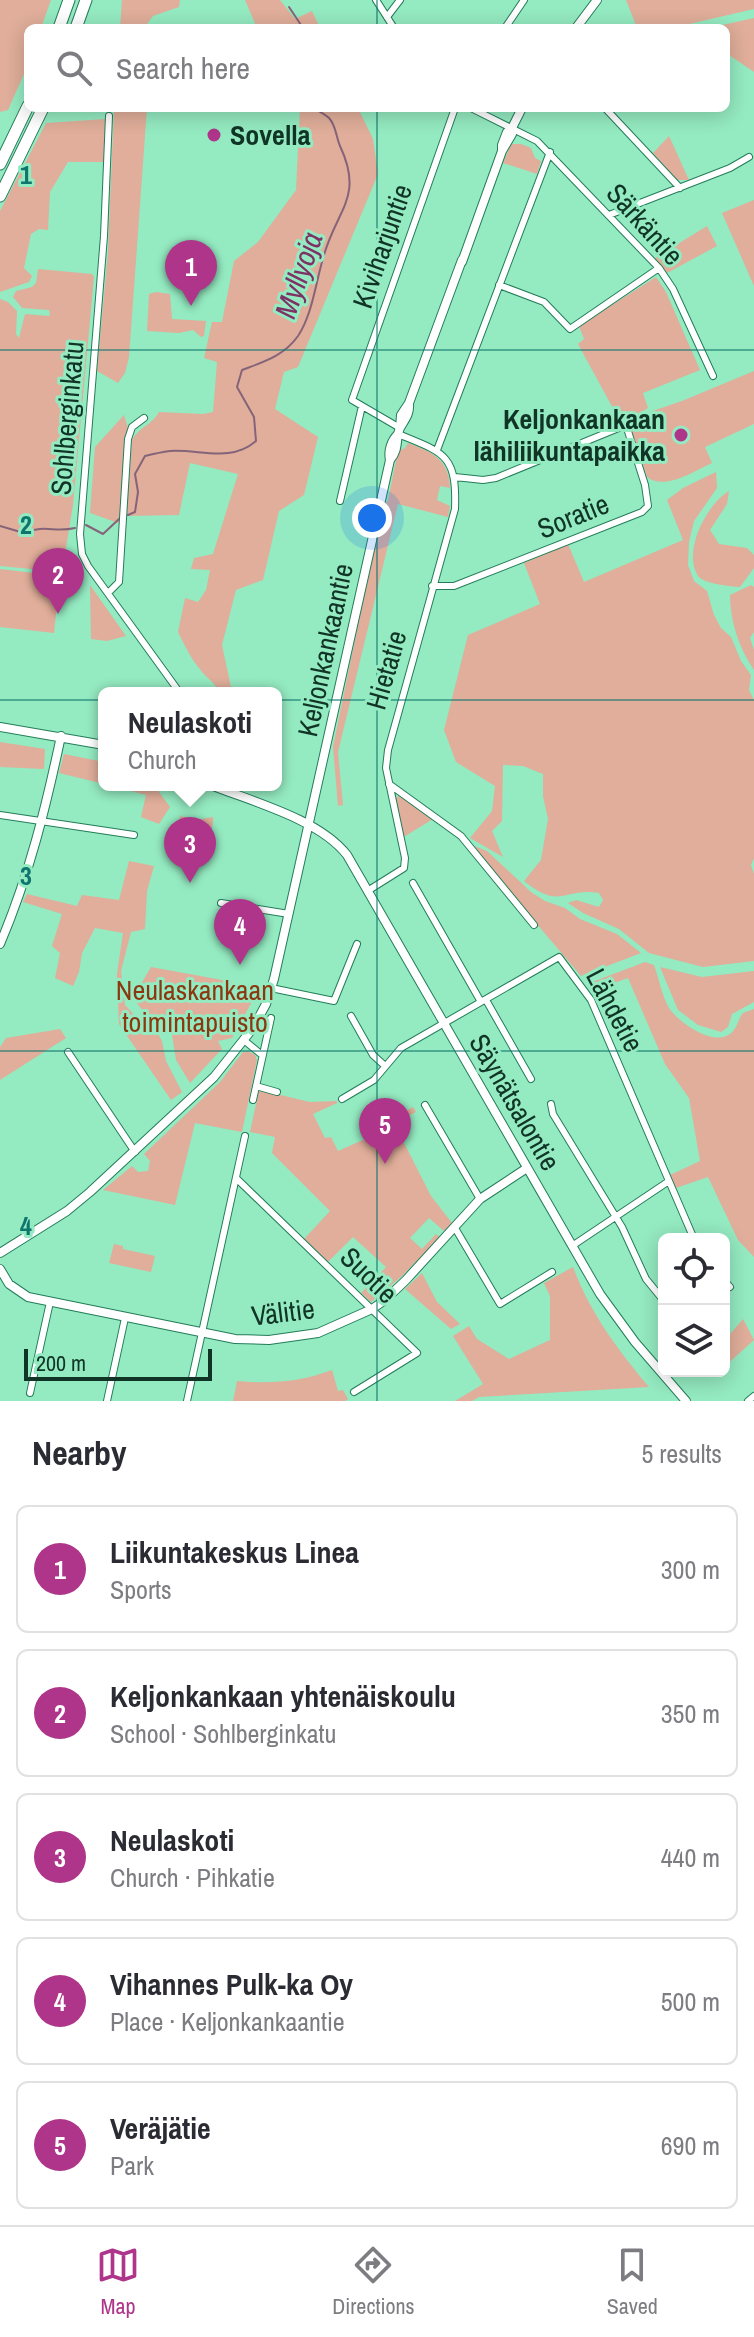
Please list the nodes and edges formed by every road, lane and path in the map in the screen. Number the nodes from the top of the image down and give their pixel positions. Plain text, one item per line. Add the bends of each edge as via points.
1 (69, 0) edge
2 (86, 0) edge
3 (376, 0) edge
4 (400, 0) edge
5 (524, 0) edge
6 (597, 0) edge
7 (387, 17) junction
8 (60, 24) edge
9 (77, 24) edge
10 (391, 24) edge
11 (508, 24) edge
12 (579, 24) edge
13 (25, 112) edge
14 (41, 112) edge
15 (454, 112) edge
16 (479, 112) edge
17 (520, 112) edge
18 (609, 112) edge
19 (109, 116) dead end
20 (512, 128) junction
21 (550, 152) junction
22 (749, 157) dead end
23 (0, 164) edge
24 (680, 188) junction
25 (0, 196) edge
26 (609, 215) junction
27 (659, 268) junction
28 (499, 285) junction
29 (713, 376) dead end
30 (362, 406) junction
31 (144, 418) dead end
32 (399, 431) junction
33 (437, 450) junction
34 (455, 477) junction
35 (340, 501) dead end
36 (432, 586) junction
37 (108, 593) junction
38 (176, 687) edge
39 (0, 727) edge
40 (61, 736) junction
41 (98, 744) edge
42 (389, 784) junction
43 (225, 791) edge
44 (0, 815) edge
45 (43, 820) junction
46 (309, 826) junction
47 (134, 835) dead end
48 (413, 883) dead end
49 (369, 890) junction
50 (221, 903) dead end
51 (289, 914) junction
52 (534, 925) dead end
53 (0, 944) edge
54 (357, 944) dead end
55 (271, 988) junction
56 (484, 1001) junction
57 (351, 1016) dead end
58 (271, 1018) dead end
59 (445, 1023) junction
60 (245, 1041) junction
61 (68, 1052) dead end
62 (262, 1055) junction
63 (384, 1065) junction
64 (531, 1079) dead end
65 (256, 1086) junction
66 (277, 1092) dead end
67 (342, 1099) dead end
68 (253, 1100) dead end
69 (551, 1104) dead end
70 (425, 1105) dead end
71 (245, 1136) dead end
72 (135, 1152) junction
73 (527, 1168) junction
74 (236, 1178) junction
75 (669, 1181) junction
76 (480, 1199) junction
77 (615, 1217) junction
78 (455, 1228) junction
79 (691, 1233) edge
80 (572, 1246) junction
81 (0, 1253) edge
82 (0, 1269) edge
83 (552, 1272) dead end
84 (658, 1294) edge
85 (50, 1302) junction
86 (372, 1309) junction
87 (125, 1318) junction
88 (201, 1332) junction
89 (354, 1392) dead end
90 (30, 1393) dead end
91 (754, 1396) edge
92 (107, 1401) edge
93 (187, 1401) edge
94 (686, 1401) edge
95 (748, 1401) edge

1 - 8 highway
2 - 9 highway
3 - 7 street
4 - 7 street
5 - 11 street
6 - 12 main road
7 - 10 street
13 - 23 highway
14 - 25 highway
15 - 30 street, Kiviharjuntie via 352,400
16 - 20 street, Särkäntie
17 - 20 main road, Keljonkankaantie
18 - 24 street
19 - 37 street, Sohlberginkatu via 80,534 82,554
20 - 21 street, Särkäntie
20 - 32 main road, Keljonkankaantie
21 - 26 street, Särkäntie
21 - 28 street
22 - 24 street
24 - 26 street
26 - 27 street, Särkäntie
27 - 28 street via 570,329 544,302
27 - 29 street, Särkäntie
28 - 33 street
30 - 32 street
30 - 35 street
31 - 37 street via 132,427 128,440 119,582
32 - 33 street
32 - 46 main road, Keljonkankaantie
33 - 34 street
34 - 36 street, Hietatie via 455,509
34 - 36 street, Soratie via 496,478 626,425 647,508 454,586
36 - 42 street, Hietatie via 390,735
37 - 38 street, Sohlberginkatu
39 - 40 main road
40 - 41 main road
40 - 45 main road
42 - 49 street, Hietatie via 404,868
42 - 52 street via 461,836
43 - 46 main road, Säynätsalontie
44 - 45 street
45 - 47 street
45 - 53 main road
46 - 49 main road, Säynätsalontie via 342,849
46 - 51 main road, Keljonkankaantie
48 - 56 street
49 - 59 main road, Säynätsalontie
50 - 51 street
51 - 55 main road, Keljonkankaantie
54 - 55 street via 334,1001
55 - 60 main road, Keljonkankaantie
56 - 59 street, Lähdetie
56 - 64 street
56 - 75 street, Lähdetie via 559,957 591,1000
57 - 63 street
58 - 62 street
59 - 63 street, Lähdetie via 401,1048
59 - 73 main road, Säynätsalontie
60 - 62 street
60 - 72 main road, Keljonkankaantie
61 - 72 street
62 - 65 street
63 - 67 street, Lähdetie via 374,1080
65 - 66 street
65 - 68 street
69 - 77 street
70 - 76 street
71 - 74 street
72 - 81 main road, Keljonkankaantie via 67,1211
73 - 76 main road, Välitie
73 - 80 main road, Säynätsalontie
74 - 86 street, Suotie
74 - 88 street
75 - 77 street
75 - 79 street, Lähdetie
76 - 78 main road, Välitie
77 - 80 street
77 - 84 street
78 - 83 street via 500,1304
78 - 86 main road, Välitie
80 - 94 main road, Säynätsalontie via 635,1342
82 - 85 main road, Välitie via 19,1293
85 - 87 main road, Välitie
85 - 90 street
86 - 88 main road, Välitie via 338,1326 290,1338 235,1339
86 - 89 street, Suotie via 417,1353
87 - 88 main road, Välitie
87 - 92 street
88 - 93 street
91 - 95 street

